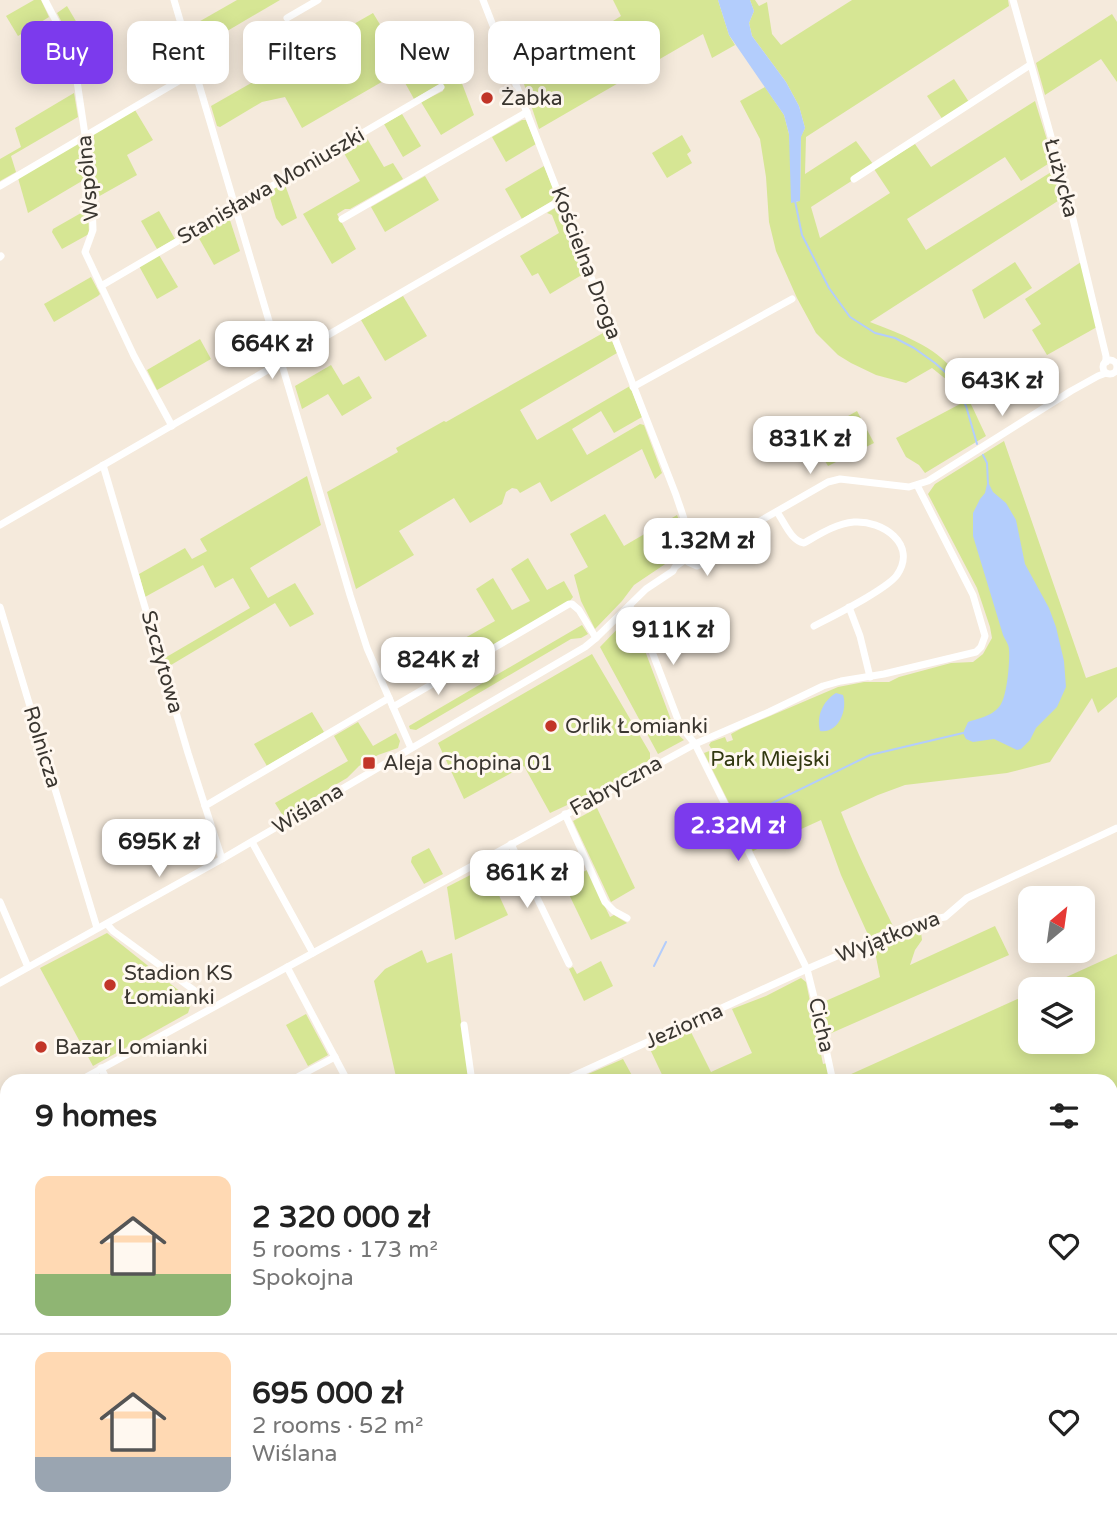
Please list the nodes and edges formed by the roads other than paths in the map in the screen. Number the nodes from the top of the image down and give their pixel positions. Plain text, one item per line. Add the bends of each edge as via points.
1 (45, 0) edge
2 (174, 0) edge
3 (318, 0) edge
4 (483, 0) edge
5 (1013, 0) edge
6 (287, 18) dead end
7 (180, 21) edge
8 (1030, 65) junction
9 (173, 84) edge
10 (198, 84) edge
11 (442, 87) dead end
12 (527, 112) junction
13 (85, 135) junction
14 (854, 179) dead end
15 (0, 186) edge
16 (561, 200) junction
17 (235, 207) junction
18 (342, 219) dead end
19 (101, 286) junction
20 (792, 299) dead end
21 (281, 362) junction
22 (1109, 366) edge
23 (633, 387) junction
24 (172, 426) junction
25 (103, 465) junction
26 (917, 485) junction
27 (777, 512) junction
28 (0, 524) edge
29 (686, 527) junction
30 (688, 549) junction
31 (703, 550) junction
32 (688, 561) junction
33 (629, 606) junction
34 (0, 607) edge
35 (849, 607) junction
36 (814, 626) dead end
37 (596, 638) junction
38 (870, 677) junction
39 (389, 698) junction
40 (393, 707) junction
41 (695, 744) junction
42 (411, 748) junction
43 (205, 806) junction
44 (565, 814) junction
45 (1117, 828) edge
46 (252, 842) junction
47 (511, 844) junction
48 (222, 859) junction
49 (0, 902) edge
50 (627, 918) dead end
51 (107, 924) junction
52 (97, 928) junction
53 (313, 953) junction
54 (569, 964) dead end
55 (28, 967) junction
56 (287, 967) junction
57 (807, 969) junction
58 (0, 983) edge
59 (212, 1007) junction
60 (464, 1025) dead end
61 (335, 1057) junction
62 (101, 1068) junction
63 (91, 1074) edge
64 (104, 1074) edge
65 (303, 1074) edge
66 (344, 1074) edge
67 (471, 1074) edge
68 (578, 1074) edge
69 (831, 1074) edge

1 - 13 street, Wspólna via 72,52
2 - 7 street
3 - 6 street
4 - 12 street, Kościelna Droga
5 - 8 street, Łużycka
8 - 14 street
8 - 22 street, Łużycka
9 - 13 street
10 - 17 street
11 - 17 street, Stanisława Moniuszki
12 - 16 street, Kościelna Droga
12 - 18 street
13 - 15 street
13 - 19 street, Wspólna via 93,230 85,252
16 - 21 street
16 - 23 street, Kościelna Droga
17 - 19 street, Stanisława Moniuszki
17 - 21 street
19 - 24 street, Wspólna
20 - 23 street
21 - 24 street
21 - 39 street via 367,648
22 - 26 street
23 - 29 street, Kościelna Droga
24 - 25 street
25 - 28 street
25 - 43 street, Szczytowa
26 - 27 street via 840,479
26 - 38 street, Fabryczna via 970,589 985,640 976,652
27 - 31 street via 720,547
27 - 35 street via 795,540 804,544 831,528 854,522 878,526 896,537 903,556 898,572
29 - 30 street, Kościelna Droga
29 - 31 street, Kościelna Droga
30 - 31 street
30 - 32 street
31 - 32 street via 706,560 701,566
32 - 33 street, Wiślana
33 - 37 street, Wiślana
33 - 41 street, Cicha via 642,622 680,725
34 - 52 street, Rolnicza
35 - 36 street
35 - 38 street
37 - 40 street via 579,610 569,604
37 - 42 street, Wiślana
38 - 41 street, Fabryczna via 812,690
39 - 40 street
39 - 43 street
40 - 42 street
41 - 44 street, Fabryczna
41 - 57 street, Cicha
42 - 46 street, Wiślana
43 - 48 street, Szczytowa
44 - 47 street, Fabryczna
44 - 50 street via 605,902
45 - 57 street, Wyjątkowa via 967,898 945,917 916,922
46 - 48 street, Wiślana
46 - 53 street
47 - 53 street, Fabryczna
47 - 54 street
48 - 51 street, Wiślana
49 - 55 street
51 - 52 street, Wiślana
51 - 59 street
52 - 55 street, Wiślana
53 - 56 street, Fabryczna
55 - 58 street, Wiślana
56 - 59 street, Fabryczna
56 - 61 street
57 - 68 street, Jeziorna
57 - 69 street, Cicha
59 - 62 street, Fabryczna
60 - 67 street
61 - 65 street
61 - 66 street
62 - 63 street, Fabryczna
62 - 64 street

